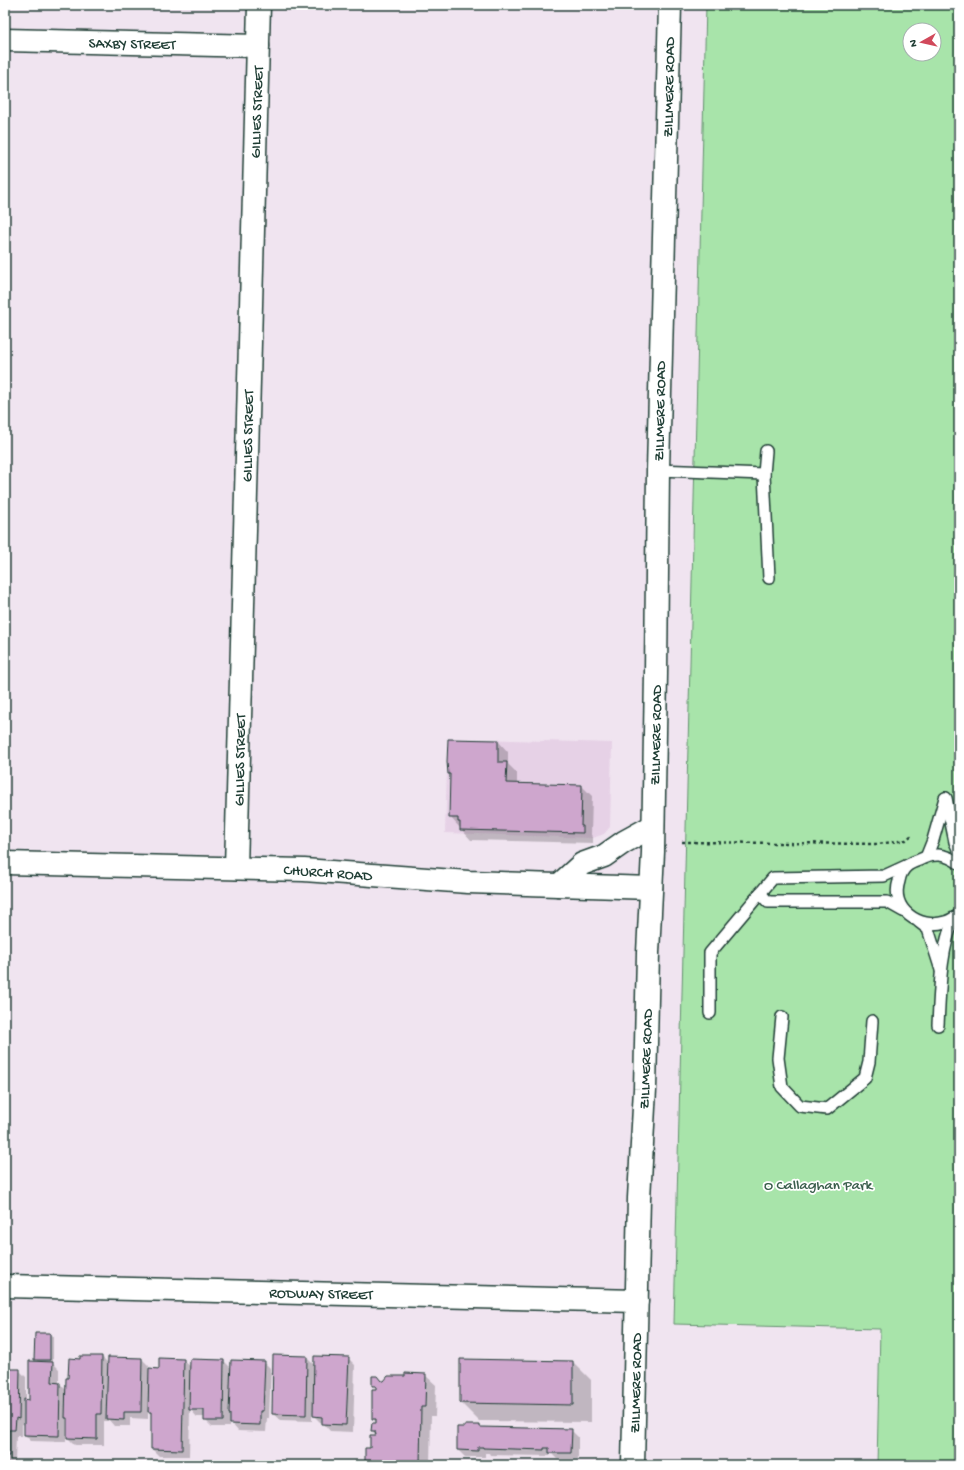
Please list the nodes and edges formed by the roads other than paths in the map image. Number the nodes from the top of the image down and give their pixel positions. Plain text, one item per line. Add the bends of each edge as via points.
1 (259, 5) edge
2 (670, 5) edge
3 (5, 40) edge
4 (258, 46) junction
5 (766, 451) dead end
6 (658, 470) junction
7 (764, 474) junction
8 (769, 578) dead end
9 (653, 826) junction
10 (959, 851) edge
11 (927, 856) junction
12 (5, 863) edge
13 (959, 863) edge
14 (908, 865) junction
15 (236, 868) junction
16 (559, 885) junction
17 (651, 888) junction
18 (760, 893) junction
19 (906, 913) junction
20 (957, 916) edge
21 (916, 920) junction
22 (941, 971) junction
23 (710, 1013) dead end
24 (782, 1017) dead end
25 (872, 1021) dead end
26 (938, 1024) dead end
27 (5, 1286) edge
28 (637, 1301) junction
29 (633, 1465) edge

1 - 4 street, GILLIES STREET
2 - 6 street, ZILLMERE ROAD
3 - 4 street, SAXBY STREET
4 - 15 street, GILLIES STREET
5 - 7 lane
6 - 7 lane
6 - 9 street, ZILLMERE ROAD
7 - 8 lane
9 - 16 street via 604,856 582,864
9 - 17 street, ZILLMERE ROAD
10 - 11 lane via 946,798
11 - 13 lane via 949,857
11 - 14 lane
12 - 15 street, CHURCH ROAD
14 - 18 lane via 884,876 773,878
14 - 19 lane via 900,875 896,888 898,902
15 - 16 street, CHURCH ROAD
16 - 17 street, CHURCH ROAD
17 - 28 street, ZILLMERE ROAD
18 - 19 lane via 768,902 888,902
18 - 23 lane via 710,953
19 - 21 lane
20 - 21 lane via 946,922 931,924
20 - 22 lane via 950,929
21 - 22 lane via 928,929
22 - 26 lane
24 - 25 lane via 778,1058 782,1087 800,1106 827,1109 865,1078 869,1062
27 - 28 street, RODWAY STREET
28 - 29 street, ZILLMERE ROAD

